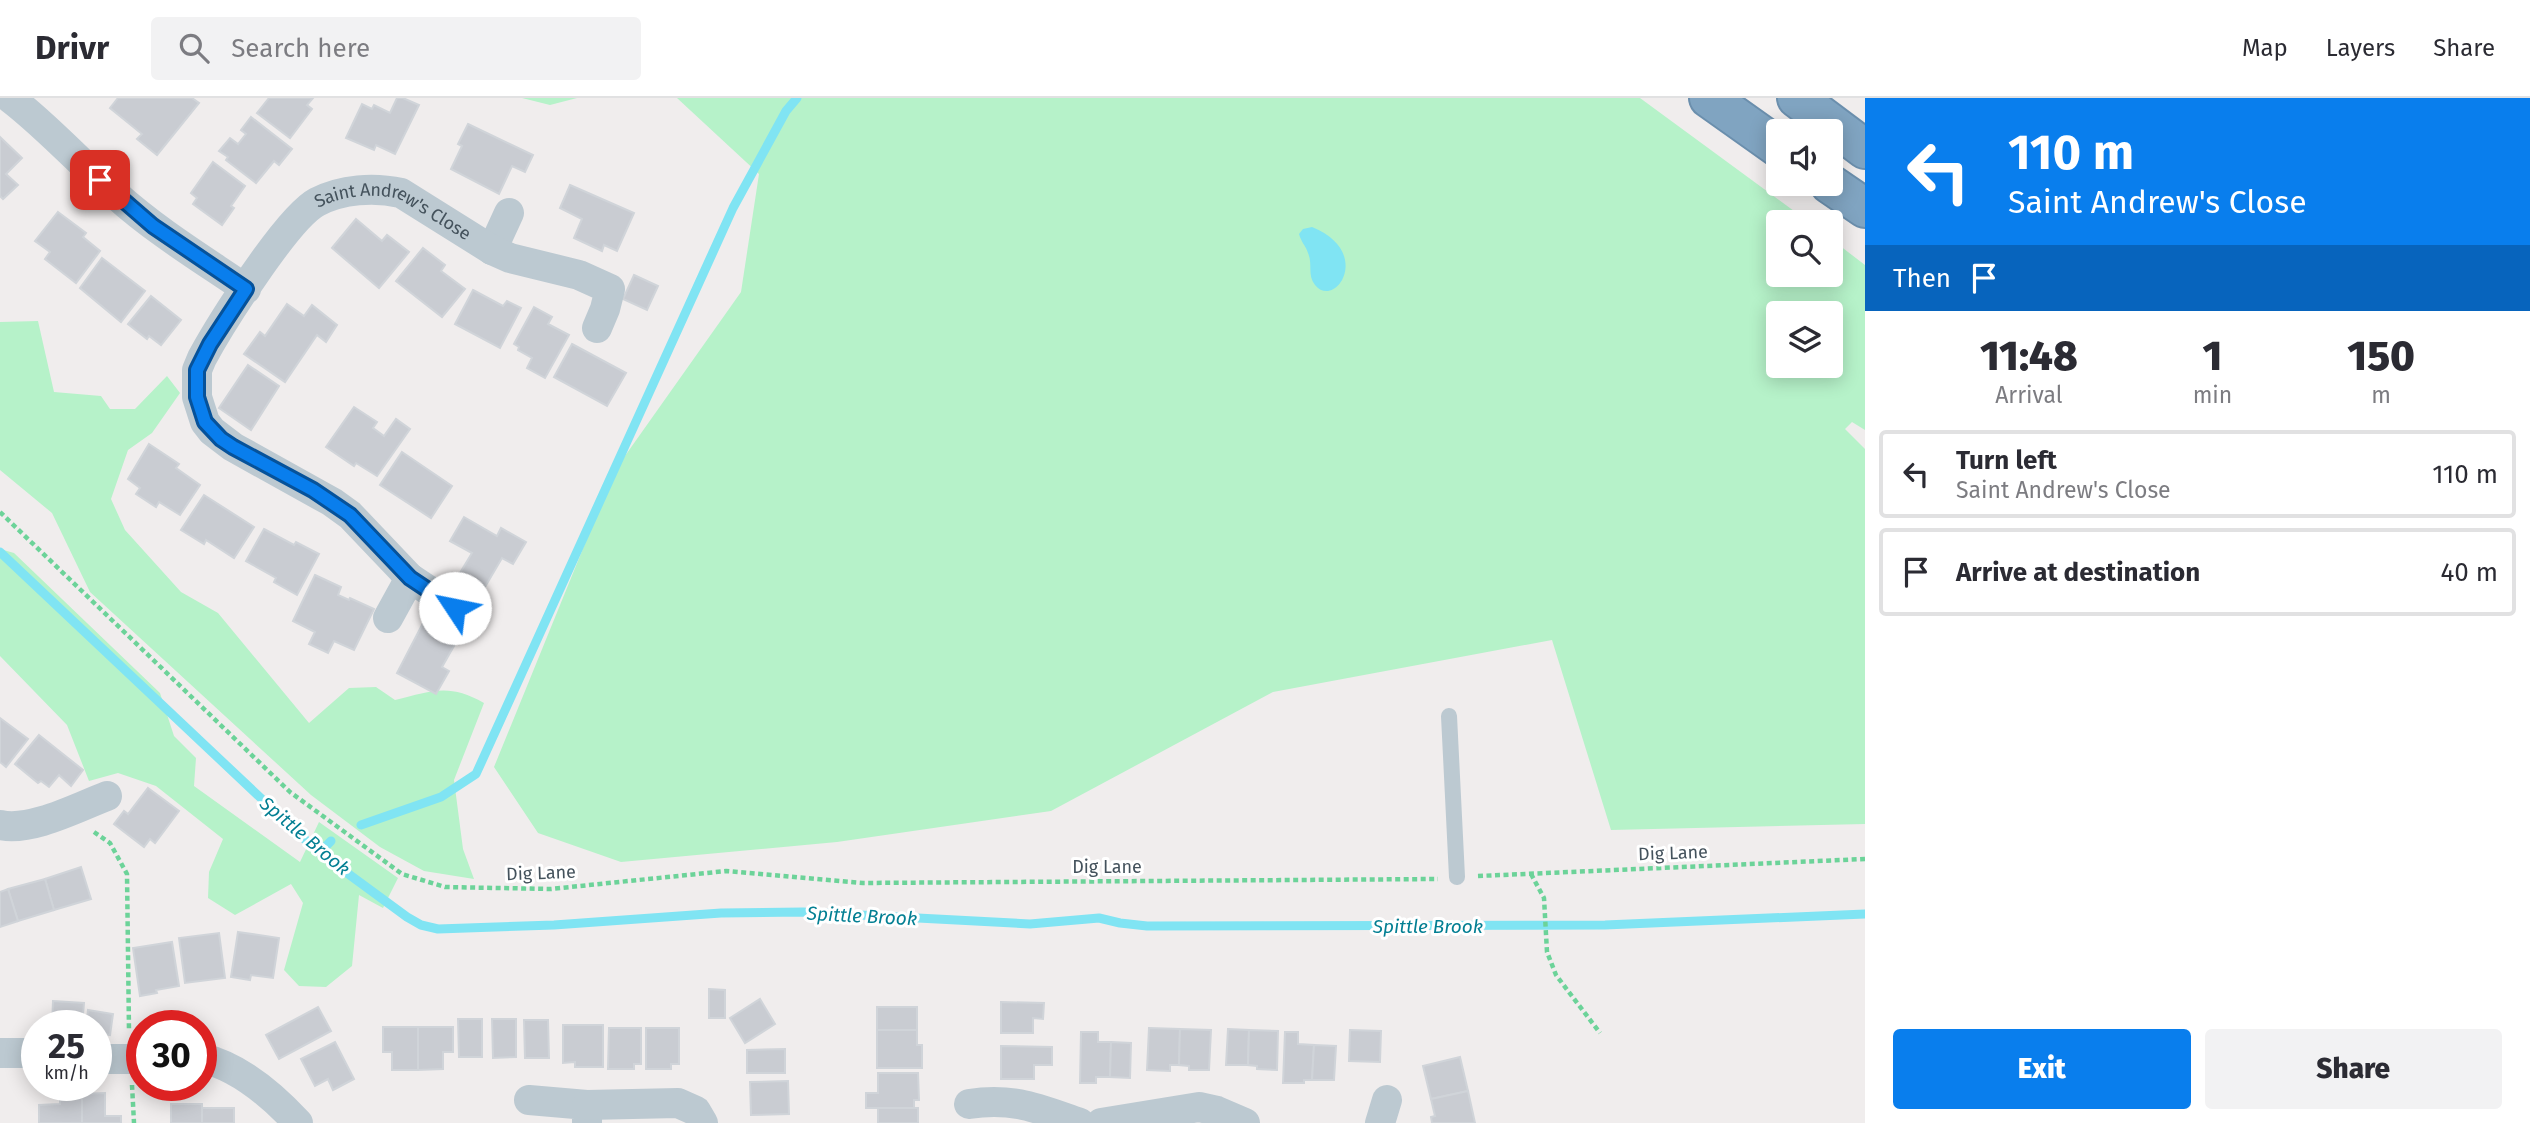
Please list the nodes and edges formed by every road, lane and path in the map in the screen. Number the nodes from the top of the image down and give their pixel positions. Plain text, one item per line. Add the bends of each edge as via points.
1 (10, 98) edge
2 (1709, 98) edge
3 (1797, 98) edge
4 (1766, 138) edge
5 (1865, 149) edge
6 (1843, 193) edge
7 (1865, 208) edge
8 (509, 213) dead end
9 (492, 250) junction
10 (246, 289) junction
11 (597, 328) dead end
12 (0, 512) edge
13 (410, 578) junction
14 (455, 608) dead end
15 (388, 618) dead end
16 (1450, 716) dead end
17 (107, 796) dead end
18 (66, 812) junction
19 (0, 825) edge
20 (1865, 859) edge
21 (1531, 874) junction
22 (1457, 877) junction
23 (134, 1010) edge
24 (1600, 1033) dead end
25 (21, 1053) edge
26 (0, 1054) edge
27 (217, 1063) edge
28 (529, 1100) dead end
29 (135, 1101) edge
30 (969, 1104) dead end
31 (587, 1114) edge
32 (134, 1123) edge
33 (298, 1123) edge
34 (703, 1123) edge
35 (1080, 1123) edge
36 (1101, 1123) edge
37 (1245, 1123) edge

1 - 10 street via 153,226
2 - 4 highway
3 - 5 highway
6 - 7 highway
8 - 9 street, Saint Andrew's Close
9 - 10 street, Saint Andrew's Close via 401,193 354,191 303,211
9 - 11 street, Saint Andrew's Close via 579,275 610,289
10 - 13 street, Saint Andrew's Close via 197,370 197,397 205,422 233,447 350,515
12 - 22 path, Dig Lane via 290,792 402,874 445,887 551,889 726,871 863,883
13 - 14 street, Saint Andrew's Close
13 - 15 street
16 - 22 lane
17 - 18 street
18 - 19 street via 18,826
18 - 23 path via 110,843 127,874
20 - 21 path, Dig Lane
21 - 22 path, Dig Lane
21 - 24 path via 1544,898 1547,952 1556,975
25 - 26 street
27 - 33 street via 272,1098
28 - 31 street
29 - 32 path
30 - 35 street via 1015,1102
31 - 34 street via 678,1103 696,1111
36 - 37 street via 1199,1107

